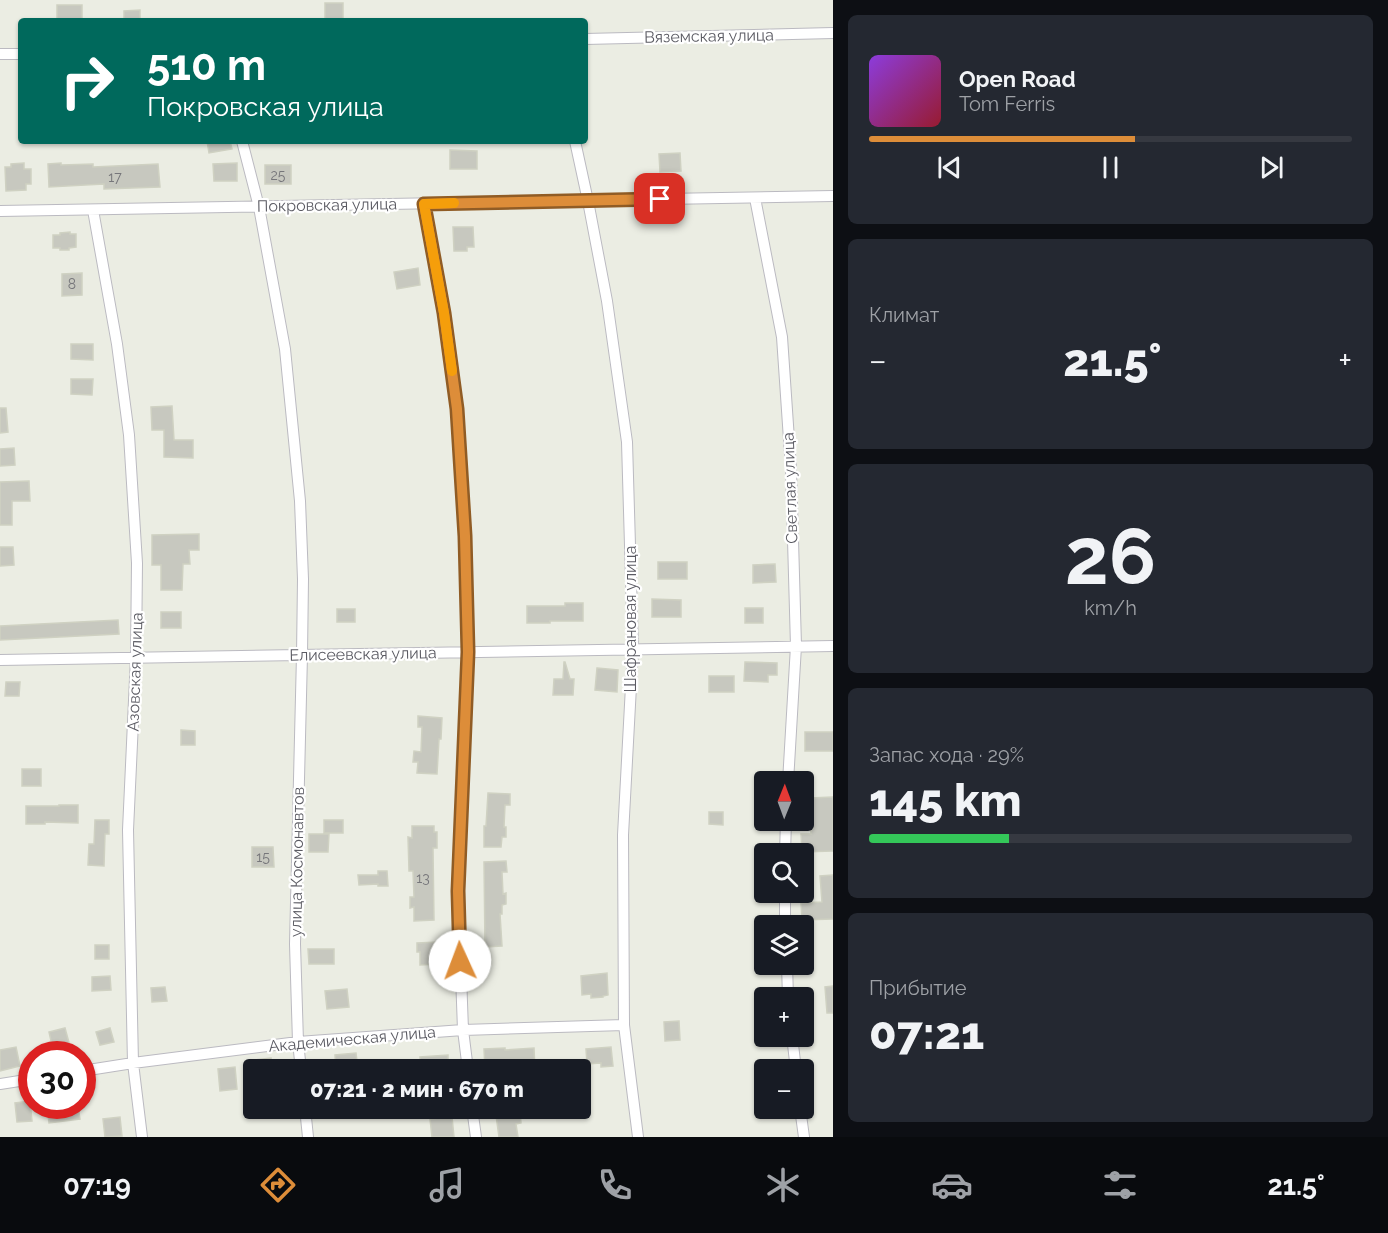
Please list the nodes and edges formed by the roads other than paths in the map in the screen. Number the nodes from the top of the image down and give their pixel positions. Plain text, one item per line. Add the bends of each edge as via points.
1 (833, 33) edge
2 (588, 39) edge
3 (0, 54) edge
4 (18, 54) edge
5 (243, 144) edge
6 (576, 144) edge
7 (833, 196) edge
8 (755, 198) junction
9 (588, 201) junction
10 (424, 204) junction
11 (259, 207) junction
12 (93, 210) junction
13 (0, 211) edge
14 (796, 646) junction
15 (833, 646) edge
16 (633, 649) junction
17 (468, 652) junction
18 (302, 655) junction
19 (136, 657) junction
20 (0, 660) edge
21 (789, 771) edge
22 (624, 1025) junction
23 (463, 1030) junction
24 (298, 1042) junction
25 (300, 1059) edge
26 (467, 1059) edge
27 (133, 1063) junction
28 (96, 1069) edge
29 (18, 1081) edge
30 (0, 1084) edge
31 (306, 1119) edge
32 (474, 1119) edge
33 (802, 1119) edge
34 (142, 1137) edge
35 (308, 1137) edge
36 (476, 1137) edge
37 (638, 1137) edge
38 (804, 1137) edge

1 - 2 street, Вяземская улица
3 - 4 street
5 - 11 street, улица Космонавтов
6 - 9 street, Шафрановая улица
7 - 8 street, Покровская улица
8 - 9 street, Покровская улица
8 - 14 street, Светлая улица via 782,337 791,469
9 - 10 street, Покровская улица
9 - 16 street, Шафрановая улица via 627,442
10 - 11 street, Покровская улица
10 - 17 street via 457,409
11 - 12 street, Покровская улица
11 - 18 street, улица Космонавтов via 285,349 298,478
12 - 13 street, Покровская улица
12 - 19 street, Азовская улица via 129,435 137,563
14 - 15 street, Елисеевская улица
14 - 16 street, Елисеевская улица
14 - 21 street, Светлая улица
16 - 17 street, Елисеевская улица
16 - 22 street, Шафрановая улица via 623,834
17 - 18 street, Елисеевская улица
17 - 23 street via 458,891
18 - 19 street, Елисеевская улица
18 - 24 street, улица Космонавтов via 296,944
19 - 20 street, Елисеевская улица
19 - 27 street, Азовская улица via 129,830
22 - 23 street, Академическая улица
22 - 37 street, Шафрановая улица
23 - 24 street, Академическая улица
23 - 26 street
24 - 25 street, улица Космонавтов
24 - 27 street, Академическая улица
27 - 28 street, Академическая улица
27 - 34 street, Азовская улица
29 - 30 street
31 - 35 street
32 - 36 street
33 - 38 street

